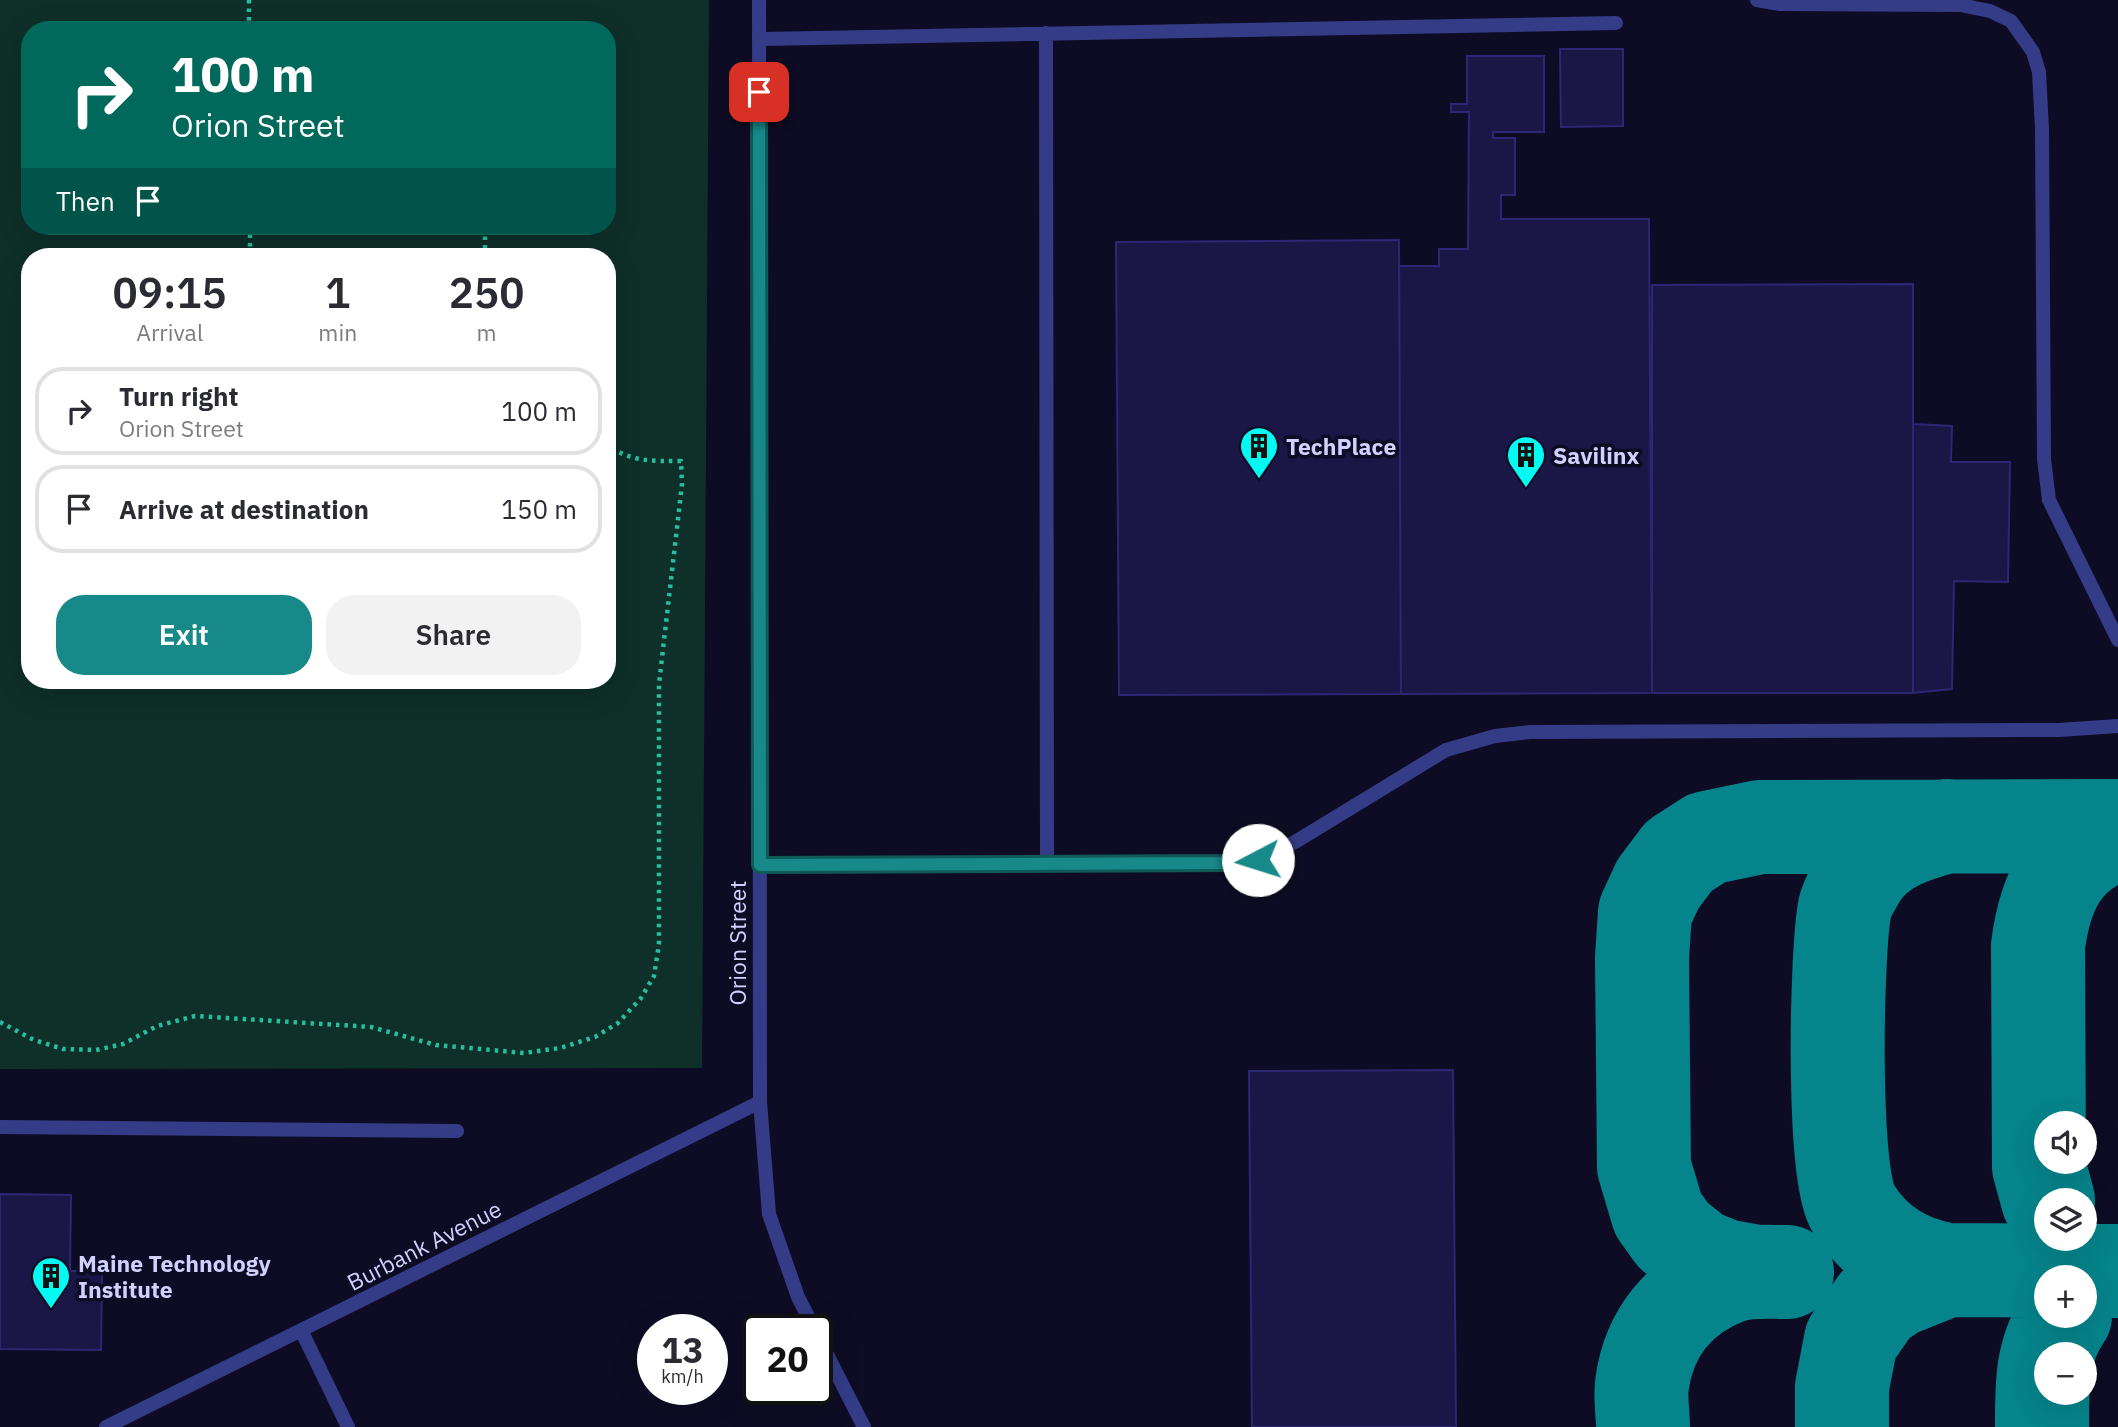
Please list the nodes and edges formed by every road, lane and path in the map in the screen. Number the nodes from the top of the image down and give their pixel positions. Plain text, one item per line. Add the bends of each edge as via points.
1 (249, 0) edge
2 (759, 0) edge
3 (1757, 0) edge
4 (249, 21) edge
5 (1616, 23) dead end
6 (1046, 33) junction
7 (759, 39) junction
8 (616, 451) edge
9 (2118, 640) edge
10 (2118, 726) edge
11 (1047, 863) junction
12 (760, 865) junction
13 (0, 1022) edge
14 (760, 1102) junction
15 (0, 1127) edge
16 (457, 1131) dead end
17 (807, 1314) edge
18 (302, 1332) junction
19 (833, 1366) edge
20 (106, 1427) edge
21 (348, 1427) edge
22 (864, 1427) edge

1 - 4 path
2 - 7 street, Orion Street
3 - 9 street via 1960,5 2011,21 2034,52 2042,129 2049,500
5 - 6 street
6 - 7 street
6 - 11 street
7 - 12 street, Orion Street
8 - 13 path via 641,461 681,461 682,484 659,684 659,944 654,976 641,999 618,1023 560,1048 524,1053 436,1045 371,1027 195,1016 157,1026 123,1044 96,1050 63,1049
10 - 11 street via 1495,736 1446,750 1258,860
11 - 12 street
12 - 14 street, Orion Street
14 - 17 street, Orion Street via 769,1214
14 - 18 street, Burbank Avenue
15 - 16 street
18 - 20 street, Burbank Avenue
18 - 21 street
19 - 22 street, Orion Street

